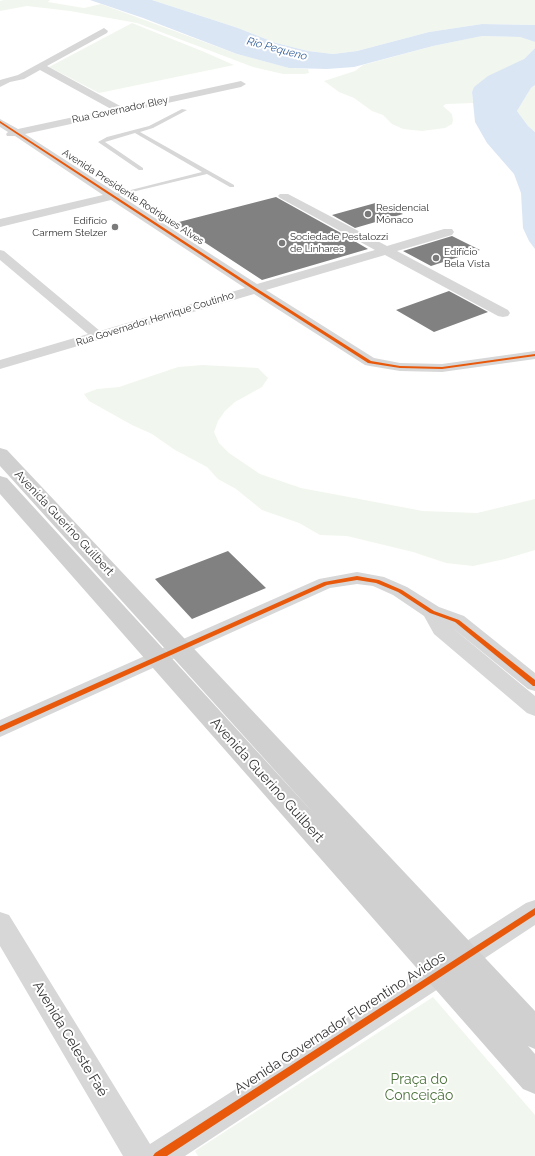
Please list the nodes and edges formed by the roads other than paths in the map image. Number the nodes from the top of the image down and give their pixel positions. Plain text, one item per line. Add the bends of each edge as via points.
1 (104, 31) dead end
2 (40, 66) junction
3 (21, 77) junction
4 (2, 81) edge
5 (241, 84) dead end
6 (0, 92) edge
7 (120, 110) junction
8 (184, 110) dead end
9 (0, 122) edge
10 (17, 132) junction
11 (137, 132) junction
12 (0, 136) edge
13 (141, 169) dead end
14 (208, 172) junction
15 (232, 186) dead end
16 (113, 196) junction
17 (284, 196) dead end
18 (0, 224) edge
19 (448, 232) dead end
20 (385, 250) junction
21 (0, 254) edge
22 (255, 289) junction
23 (503, 313) dead end
24 (98, 336) junction
25 (535, 355) edge
26 (0, 365) edge
27 (0, 454) edge
28 (0, 482) edge
29 (432, 612) junction
30 (168, 653) junction
31 (535, 684) edge
32 (535, 708) edge
33 (0, 729) edge
34 (535, 911) edge
35 (0, 923) edge
36 (464, 957) junction
37 (440, 972) junction
38 (535, 1034) edge
39 (535, 1078) edge
40 (140, 1156) edge
41 (158, 1156) edge

1 - 2 street
2 - 3 street
2 - 7 street
3 - 4 street
3 - 6 street via 19,82
5 - 7 street, Rua Governador Bley
7 - 10 street, Rua Governador Bley
8 - 11 lane
9 - 10 street, Avenida Presidente Rodrigues Alves
10 - 12 street, Rua Governador Bley
10 - 16 street, Avenida Presidente Rodrigues Alves
11 - 13 lane via 101,142
11 - 14 lane
14 - 15 lane
14 - 16 lane
16 - 18 street
16 - 22 street, Avenida Presidente Rodrigues Alves
17 - 20 street
19 - 20 street, Rua Governador Henrique Coutinho
20 - 22 street, Rua Governador Henrique Coutinho
20 - 23 street
21 - 24 street
22 - 24 street, Rua Governador Henrique Coutinho
22 - 25 street, Avenida Presidente Rodrigues Alves via 370,362 400,367 442,368
24 - 26 street, Rua Governador Henrique Coutinho
27 - 30 main road, Avenida Guerino Guilbert
28 - 30 main road, Avenida Guerino Guilbert
29 - 30 street via 400,591 377,581 357,578 326,583
29 - 31 street via 457,621
29 - 32 street via 441,629
30 - 33 street
30 - 36 main road, Avenida Guerino Guilbert
30 - 37 main road, Avenida Guerino Guilbert
34 - 36 street, Avenida Governador Florentino Avidos
35 - 40 street, Avenida Celeste Faé
36 - 37 street, Avenida Governador Florentino Avidos
36 - 38 main road, Avenida Guerino Guilbert
37 - 39 main road, Avenida Guerino Guilbert
37 - 41 street, Avenida Governador Florentino Avidos

